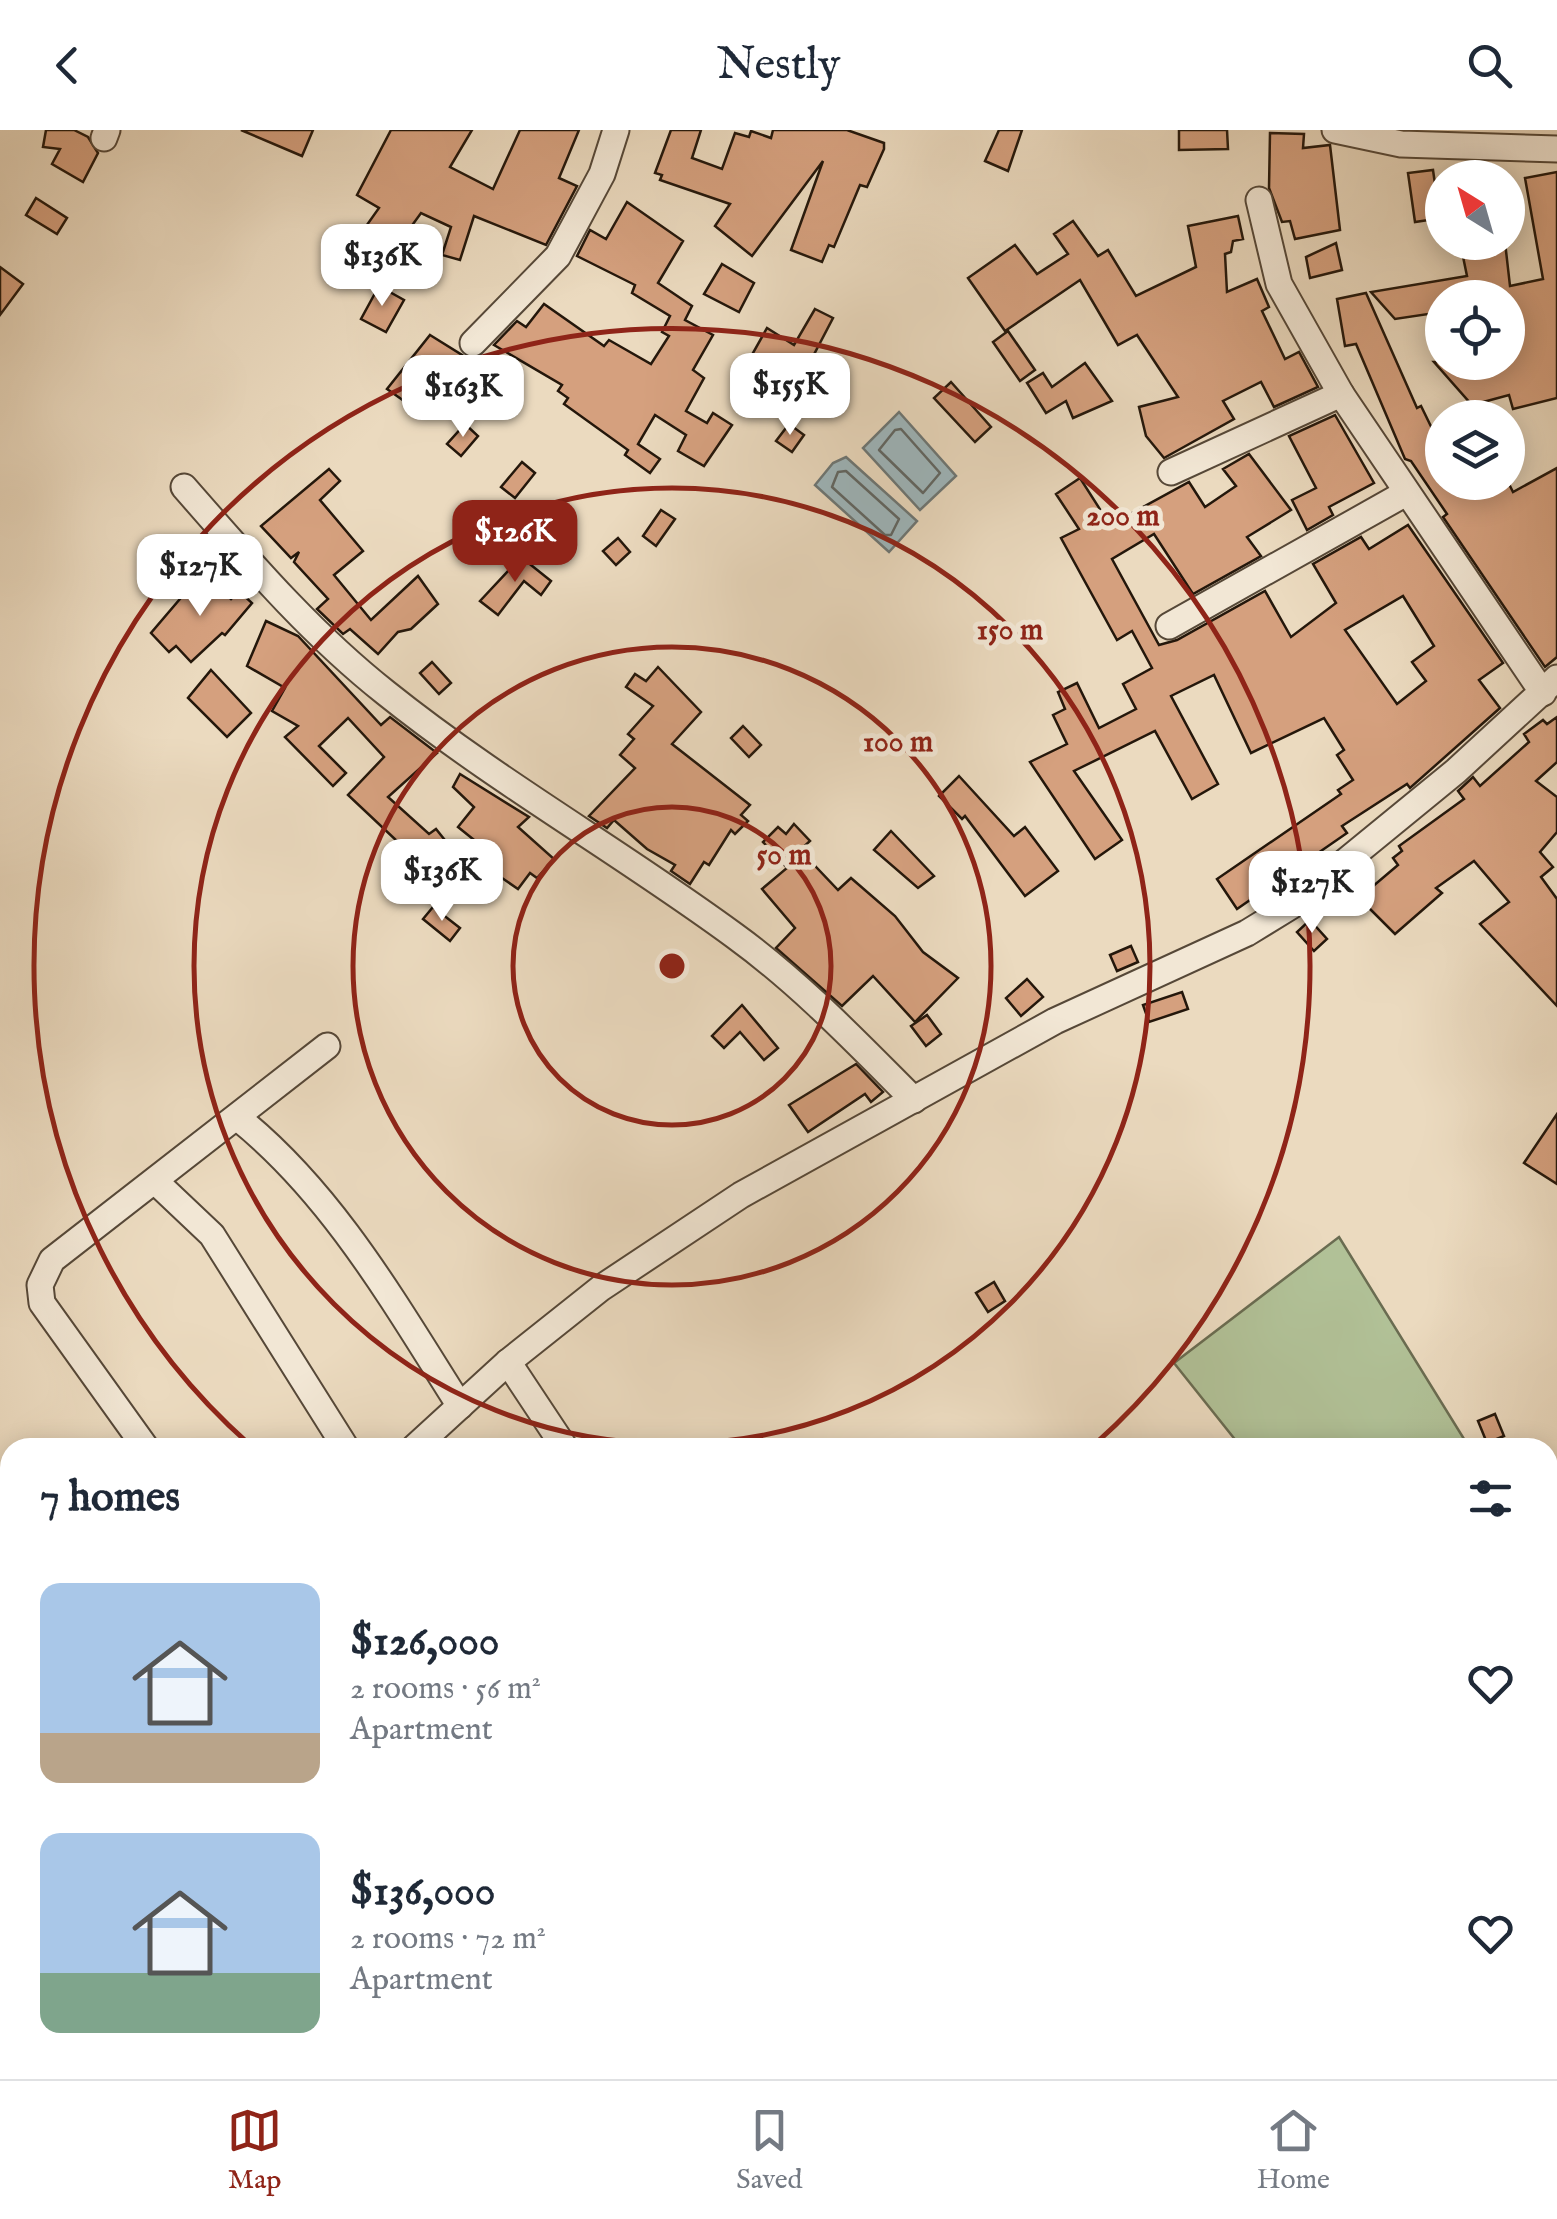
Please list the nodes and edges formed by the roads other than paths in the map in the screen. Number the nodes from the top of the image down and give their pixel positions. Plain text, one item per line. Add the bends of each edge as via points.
1 (616, 130) edge
2 (1335, 130) edge
3 (1557, 150) edge
4 (1258, 200) dead end
5 (473, 343) dead end
6 (1341, 394) junction
7 (1170, 472) dead end
8 (184, 487) dead end
9 (1406, 493) junction
10 (1169, 626) dead end
11 (1550, 686) edge
12 (328, 1046) dead end
13 (914, 1100) junction
14 (238, 1118) junction
15 (156, 1182) junction
16 (508, 1362) junction
17 (460, 1406) junction
18 (139, 1438) edge
19 (340, 1438) edge
20 (425, 1438) edge
21 (558, 1438) edge

1 - 5 street via 602,174 558,256
2 - 3 street via 1401,144
4 - 6 street via 1279,284
6 - 7 street
6 - 9 street
8 - 13 street via 304,622 382,691 465,755 738,938 805,991
9 - 10 street
9 - 11 street
11 - 13 street via 1291,906 1056,1021
12 - 14 street
13 - 16 street via 741,1195 633,1265
14 - 15 street
14 - 17 street via 268,1142 350,1237
15 - 18 street via 52,1260 40,1286 42,1303
15 - 19 street via 212,1235
16 - 17 street
16 - 21 street
17 - 20 street

